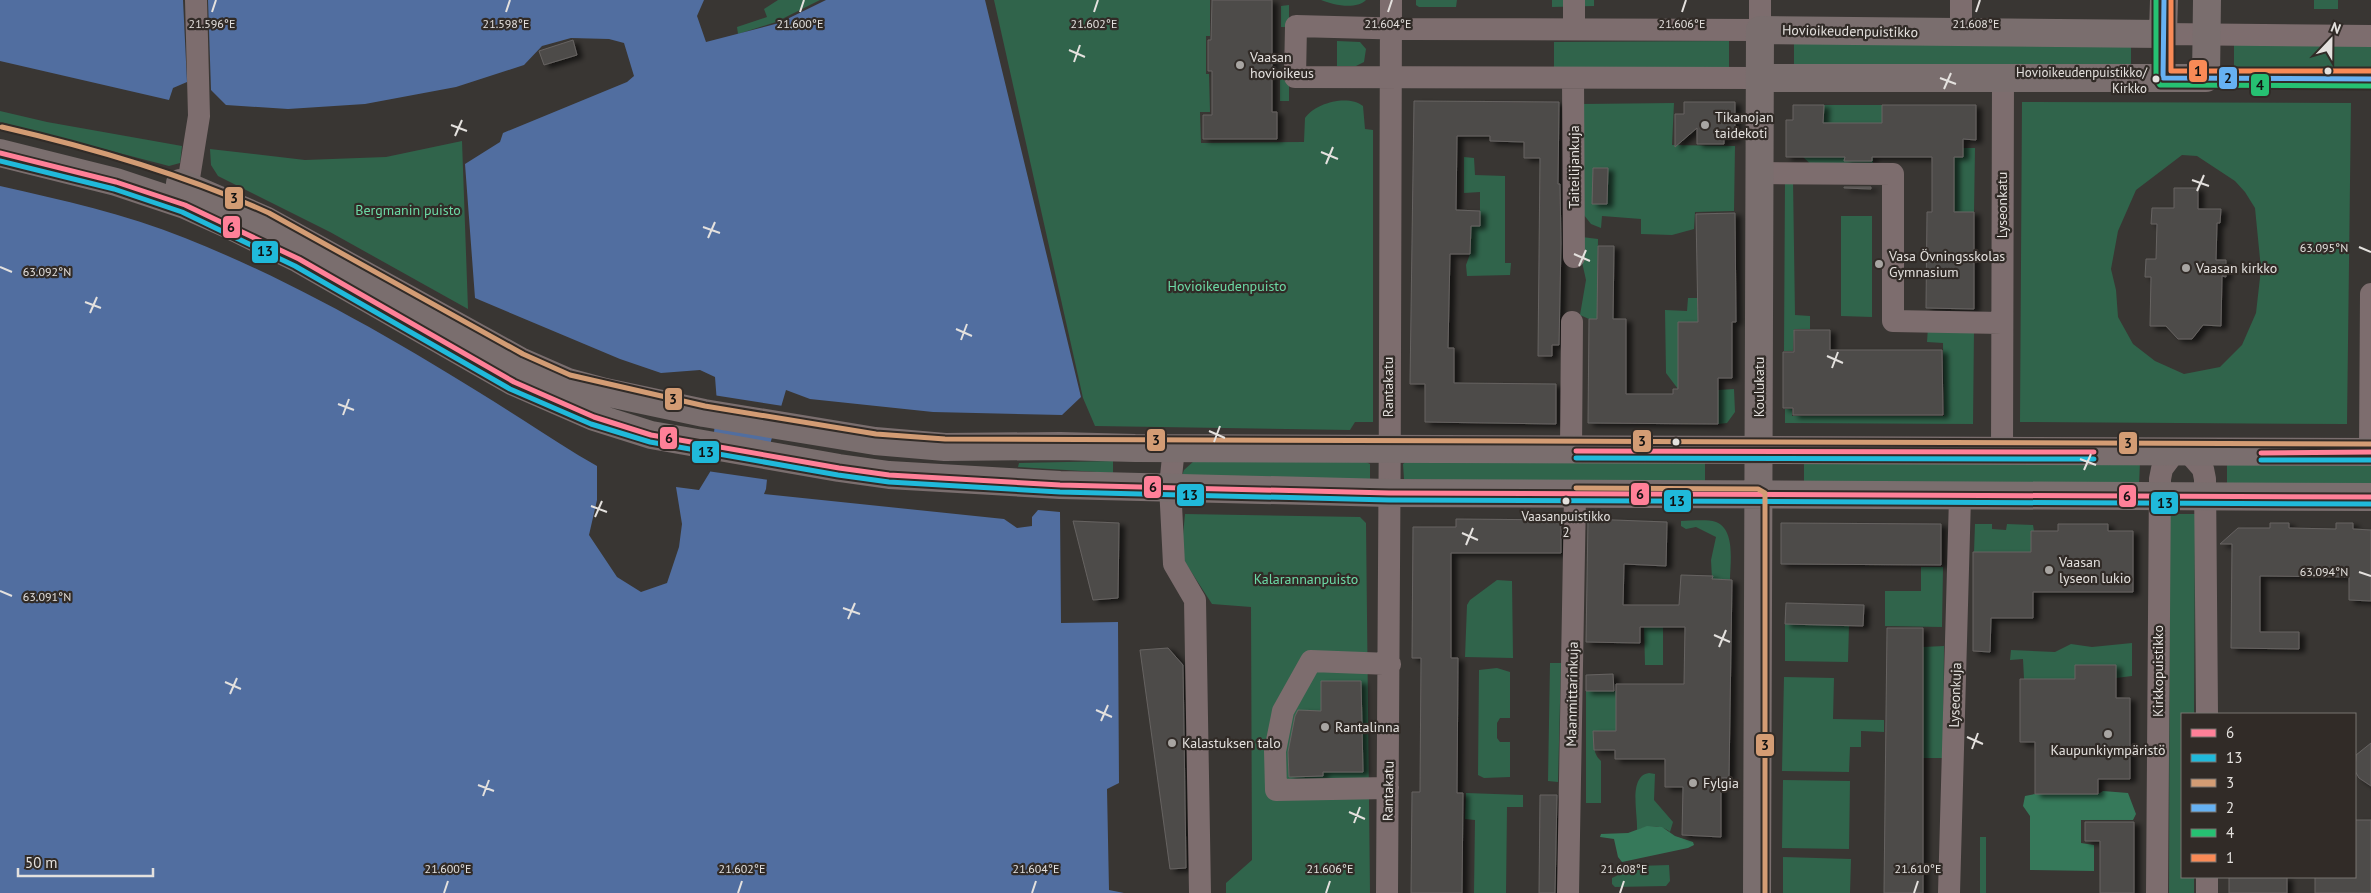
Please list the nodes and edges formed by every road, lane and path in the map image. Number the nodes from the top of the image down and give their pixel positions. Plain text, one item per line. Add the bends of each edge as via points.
1 (196, 0) edge
2 (1390, 0) edge
3 (1574, 0) edge
4 (1760, 0) edge
5 (1961, 0) edge
6 (2164, 0) edge
7 (2207, 0) edge
8 (1390, 29) junction
9 (1574, 29) junction
10 (1760, 30) junction
11 (1961, 32) junction
12 (2163, 34) junction
13 (2207, 35) junction
14 (2371, 36) edge
15 (1390, 78) junction
16 (1573, 78) junction
17 (1760, 78) junction
18 (2003, 78) junction
19 (2163, 78) junction
20 (2206, 78) junction
21 (2371, 79) edge
22 (0, 134) edge
23 (0, 153) edge
24 (1760, 173) junction
25 (187, 196) junction
26 (1574, 257) dead end
27 (2371, 294) edge
28 (1572, 322) dead end
29 (2002, 322) junction
30 (1174, 448) junction
31 (1389, 449) junction
32 (1759, 450) junction
33 (1571, 451) junction
34 (2002, 452) junction
35 (2371, 452) edge
36 (2182, 453) junction
37 (1170, 486) junction
38 (1389, 493) junction
39 (1575, 495) junction
40 (1758, 496) junction
41 (1960, 497) junction
42 (2160, 497) junction
43 (2206, 497) junction
44 (2371, 498) edge
45 (1390, 664) junction
46 (2207, 713) edge
47 (1388, 788) junction
48 (2207, 878) edge
49 (1200, 893) edge
50 (1387, 893) edge
51 (1568, 893) edge
52 (1758, 893) edge
53 (1949, 893) edge
54 (2157, 893) edge
55 (2207, 893) edge

1 - 25 street via 199,116
2 - 8 street, Rantakatu
3 - 9 street
4 - 10 street, Koulukatu
5 - 11 street
6 - 12 main road
7 - 13 main road
8 - 9 street, Hovioikeudenpuistikko
8 - 15 street, Rantakatu
8 - 15 street, Hovioikeudenpuistikko via 1296,26 1296,77
9 - 10 street, Hovioikeudenpuistikko
10 - 11 main road, Hovioikeudenpuistikko
10 - 17 main road, Koulukatu
11 - 12 main road, Hovioikeudenpuistikko
12 - 13 street, Hovioikeudenpuistikko
12 - 19 street
13 - 14 street, Hovioikeudenpuistikko
13 - 20 main road
15 - 16 street
15 - 31 street, Rantakatu
16 - 17 street
16 - 26 street, Taiteilijankuja
17 - 18 main road
17 - 24 main road, Koulukatu
18 - 19 main road
18 - 29 street, Lyseonkatu
19 - 20 main road
20 - 21 street
22 - 25 main road via 73,151
23 - 25 main road
24 - 29 street via 1893,174 1893,321
24 - 32 main road, Koulukatu
25 - 30 main road via 266,220 512,356 560,378 605,392 875,441 945,447
25 - 37 main road via 514,382 594,417 651,435 889,474 1060,485
27 - 35 street
28 - 33 street
29 - 34 street, Lyseonkatu
30 - 31 main road
30 - 37 street
31 - 33 main road
31 - 38 street, Rantakatu
32 - 33 main road
32 - 34 main road
32 - 40 main road, Koulukatu
34 - 36 main road
35 - 36 main road
36 - 42 street, Kirkkopuistikko via 2162,469
36 - 43 street via 2203,469
37 - 38 main road
37 - 49 street via 1174,564 1195,600
38 - 39 main road
38 - 45 street, Rantakatu
39 - 40 main road
39 - 51 street, Maanmittarinkuja
40 - 41 main road
40 - 52 main road, Koulukatu
41 - 42 main road
41 - 53 street, Lyseonkuja
42 - 43 main road
42 - 54 street, Kirkkopuistikko
43 - 44 main road
43 - 46 street
45 - 47 street, Rantakatu
45 - 47 street via 1311,660 1283,711 1275,751 1276,790
47 - 50 street, Rantakatu
48 - 55 street

